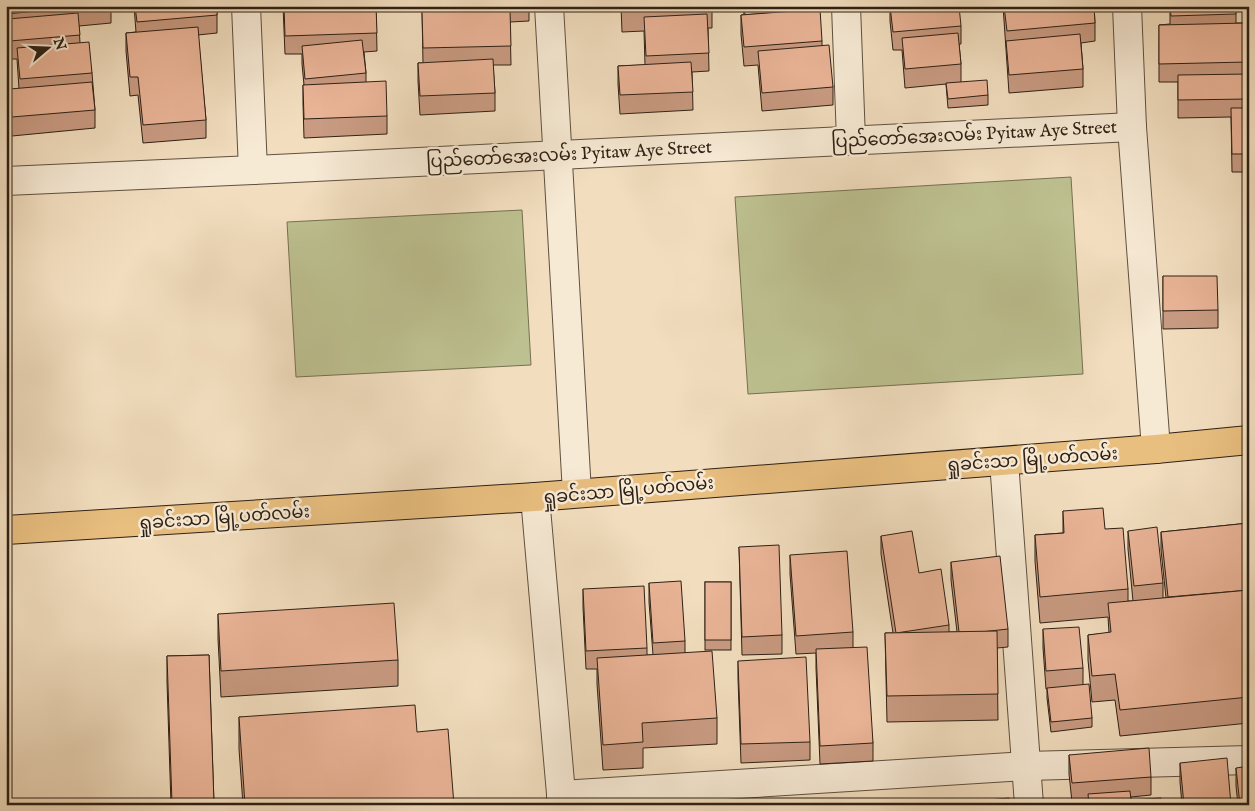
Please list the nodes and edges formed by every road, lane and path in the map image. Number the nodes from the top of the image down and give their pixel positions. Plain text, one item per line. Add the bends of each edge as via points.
1 (246, 6) edge
2 (549, 6) edge
3 (846, 6) edge
4 (1127, 6) edge
5 (1132, 127) junction
6 (851, 140) junction
7 (557, 154) junction
8 (252, 170) junction
9 (6, 181) edge
10 (1249, 440) edge
11 (1156, 449) junction
12 (1004, 461) junction
13 (577, 493) junction
14 (535, 497) junction
15 (6, 530) edge
16 (1249, 760) edge
17 (1027, 766) junction
18 (562, 800) edge
19 (1029, 805) edge

1 - 8 street
2 - 7 street
3 - 6 street
4 - 5 street
5 - 6 street, ပြည်တော်အေးလမ်း Pyitaw Aye Street
5 - 11 street
6 - 7 street, ပြည်တော်အေးလမ်း Pyitaw Aye Street
7 - 8 street, ပြည်တော်အေးလမ်း Pyitaw Aye Street
7 - 13 street
8 - 9 street, ပြည်တော်အေးလမ်း Pyitaw Aye Street
10 - 11 main road, ရှုခင်းသာ မြို့ပတ်လမ်း
11 - 12 main road, ရှုခင်းသာ မြို့ပတ်လမ်း
12 - 13 main road, ရှုခင်းသာ မြို့ပတ်လမ်း
12 - 17 street
13 - 14 main road, ရှုခင်းသာ မြို့ပတ်လမ်း
14 - 15 main road, ရှုခင်းသာ မြို့ပတ်လမ်း
14 - 18 street
16 - 17 street
17 - 18 street
17 - 19 street

